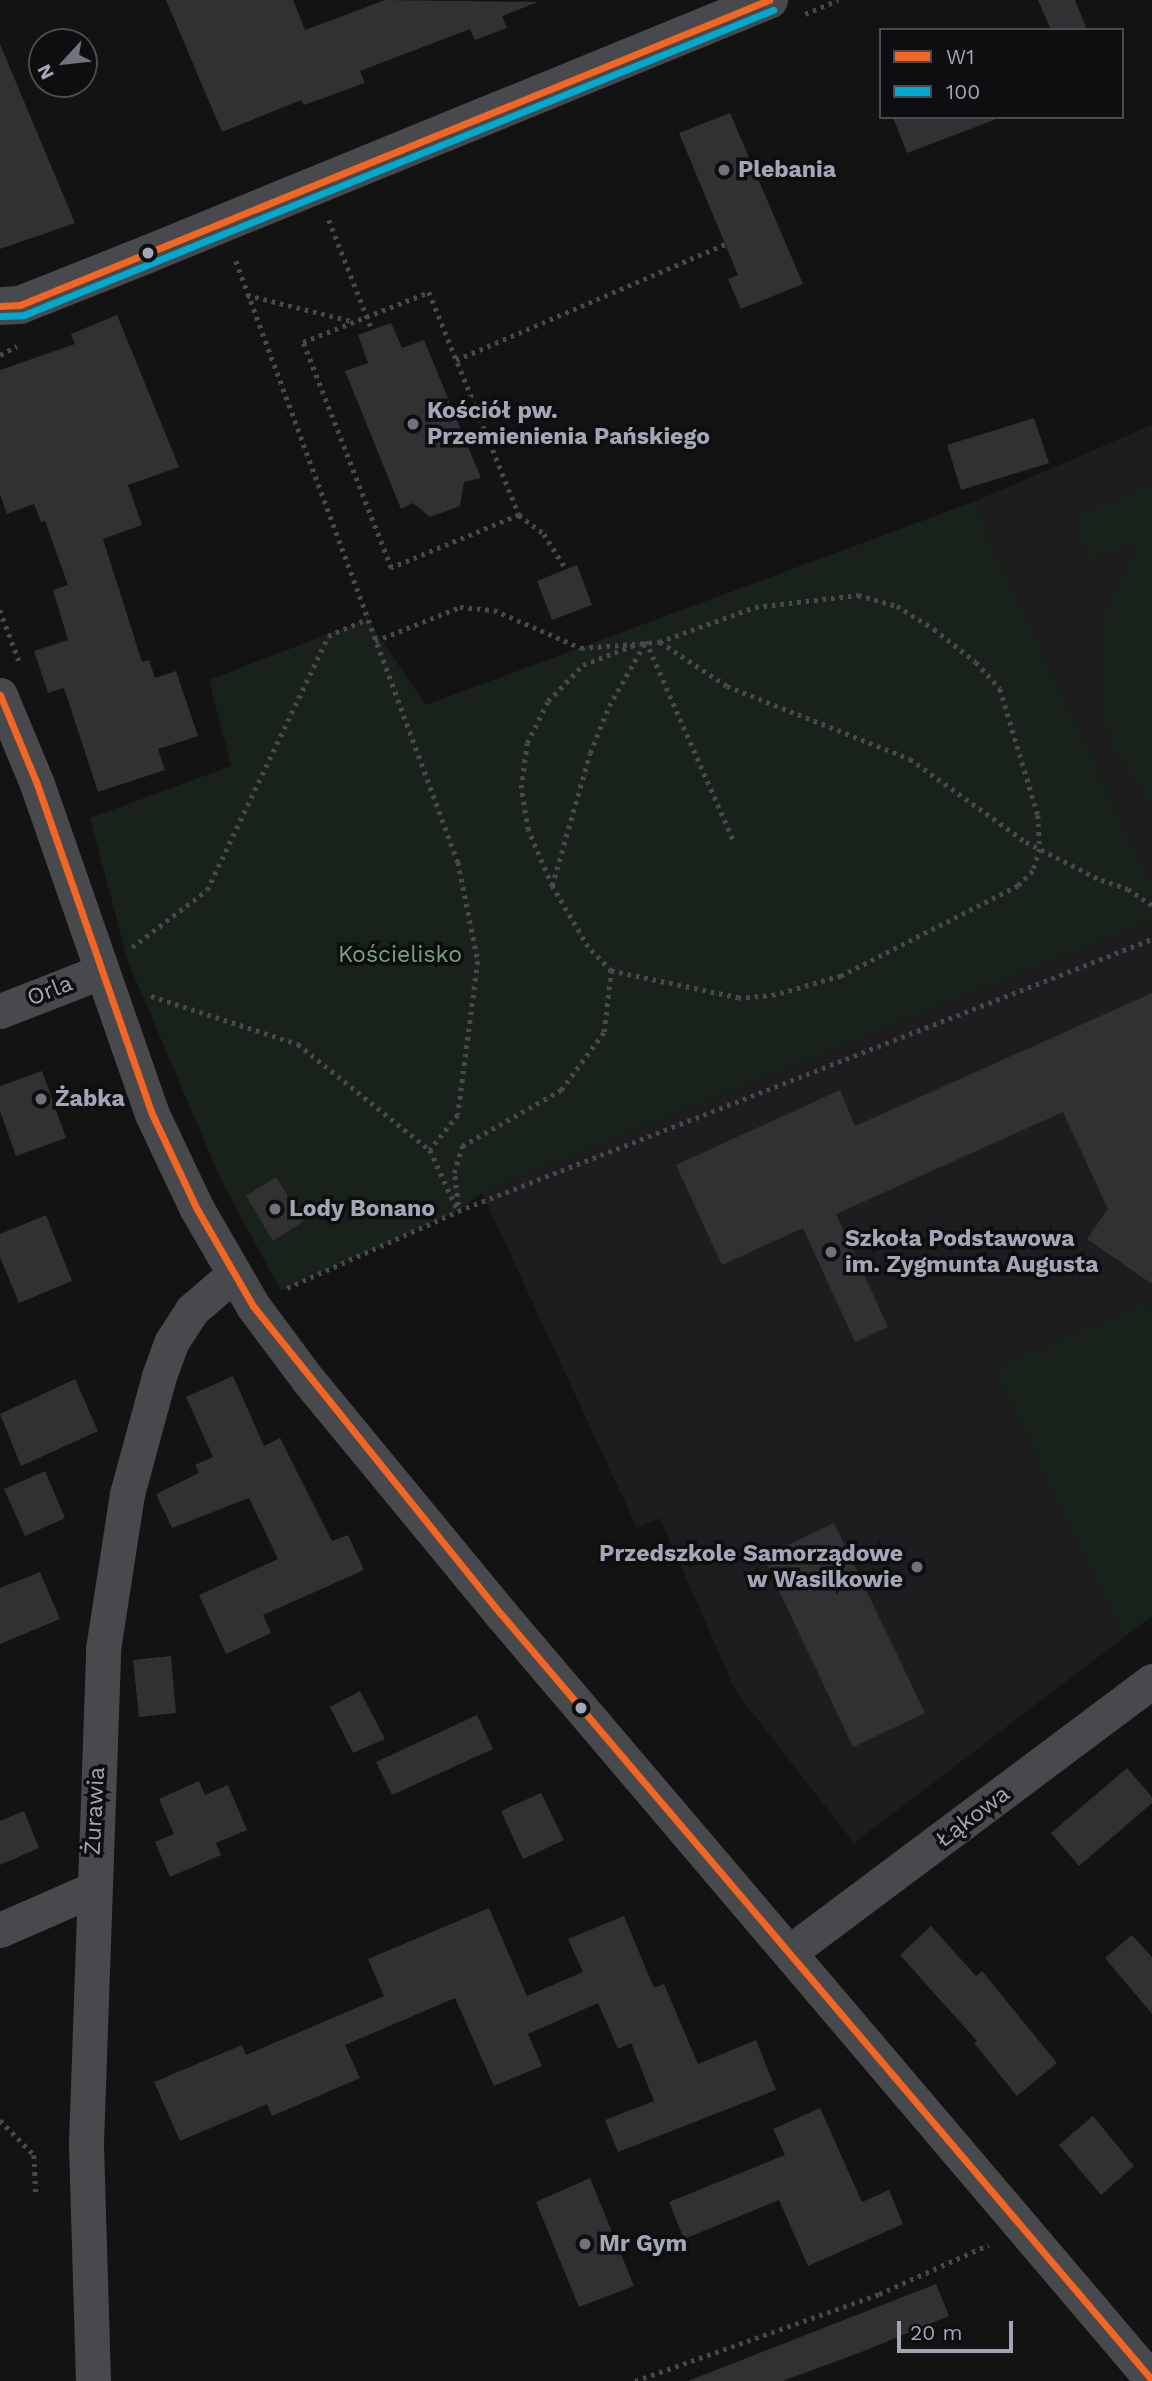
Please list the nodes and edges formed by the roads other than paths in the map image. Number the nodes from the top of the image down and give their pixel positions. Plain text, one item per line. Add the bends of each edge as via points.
1 (769, 0) edge
2 (7, 311) edge
3 (0, 695) edge
4 (100, 972) junction
5 (0, 1011) edge
6 (234, 1274) junction
7 (1152, 1681) edge
8 (91, 1890) junction
9 (0, 1930) edge
10 (792, 1951) junction
11 (1152, 2380) edge
12 (93, 2381) edge

1 - 2 street
3 - 4 street via 37,784
4 - 5 street, Orla
4 - 6 street via 171,1157
6 - 8 street, Żurawia via 192,1310 172,1340 127,1494 103,1648
6 - 10 street via 317,1392 501,1614
7 - 10 street, Łąkowa
8 - 9 street
8 - 12 street, Żurawia via 86,2143
10 - 11 street via 1019,2227

